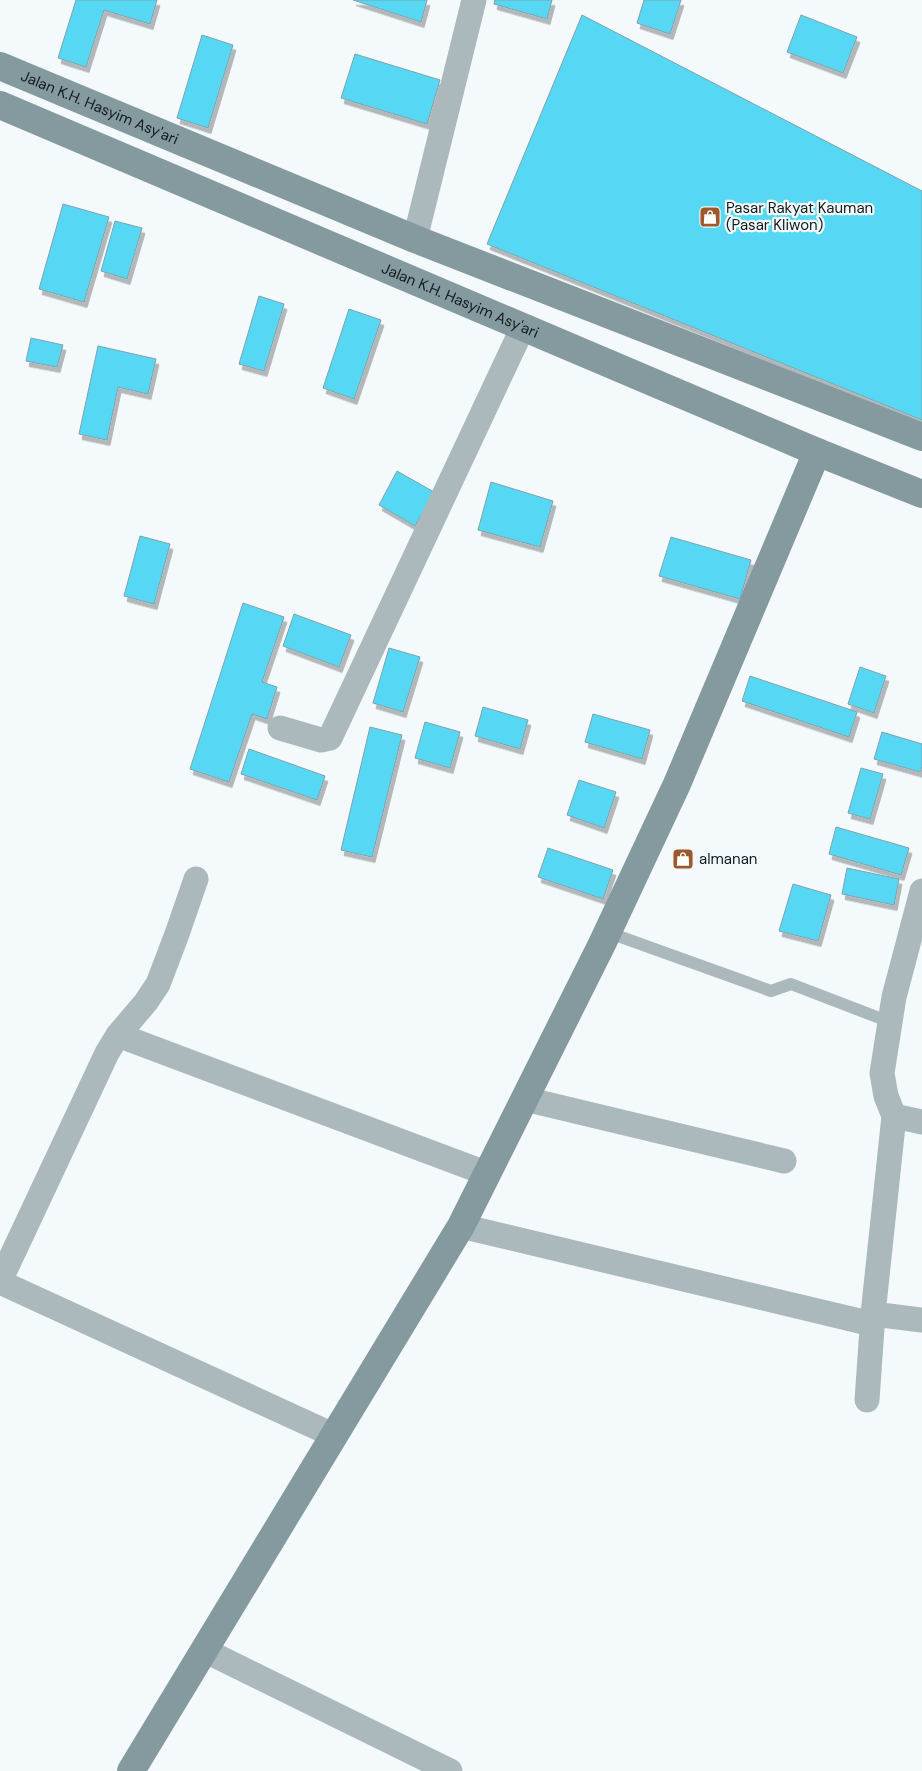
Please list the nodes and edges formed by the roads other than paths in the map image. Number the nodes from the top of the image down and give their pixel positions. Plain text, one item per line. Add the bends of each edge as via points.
1 (474, 0) edge
2 (0, 66) edge
3 (0, 105) edge
4 (414, 239) junction
5 (523, 327) junction
6 (922, 437) edge
7 (817, 452) junction
8 (922, 494) edge
9 (280, 728) dead end
10 (196, 879) dead end
11 (922, 891) edge
12 (607, 932) junction
13 (890, 1022) junction
14 (118, 1035) junction
15 (525, 1099) junction
16 (894, 1116) junction
17 (922, 1122) edge
18 (784, 1161) dead end
19 (488, 1174) junction
20 (461, 1226) junction
21 (0, 1281) edge
22 (873, 1319) junction
23 (922, 1320) edge
24 (867, 1400) dead end
25 (333, 1435) junction
26 (204, 1650) junction
27 (131, 1771) edge
28 (450, 1771) edge

1 - 4 street
2 - 4 main road, Jalan K.H. Hasyim Asy'ari
3 - 5 main road, Jalan K.H. Hasyim Asy'ari
4 - 6 main road, Jalan K.H. Hasyim Asy'ari
5 - 7 main road, Jalan K.H. Hasyim Asy'ari
5 - 9 street via 330,738 321,740
7 - 8 main road, Jalan K.H. Hasyim Asy'ari
7 - 12 main road via 677,784
10 - 14 street via 158,984
11 - 13 street
12 - 13 lane via 771,991 791,984
12 - 15 main road
13 - 16 street via 882,1073
14 - 19 street
14 - 21 street
15 - 18 street
15 - 19 main road
16 - 17 street
16 - 22 street
19 - 20 main road
20 - 22 street
20 - 25 main road
21 - 25 street
22 - 23 street
22 - 24 street
25 - 26 main road
26 - 27 main road
26 - 28 street

